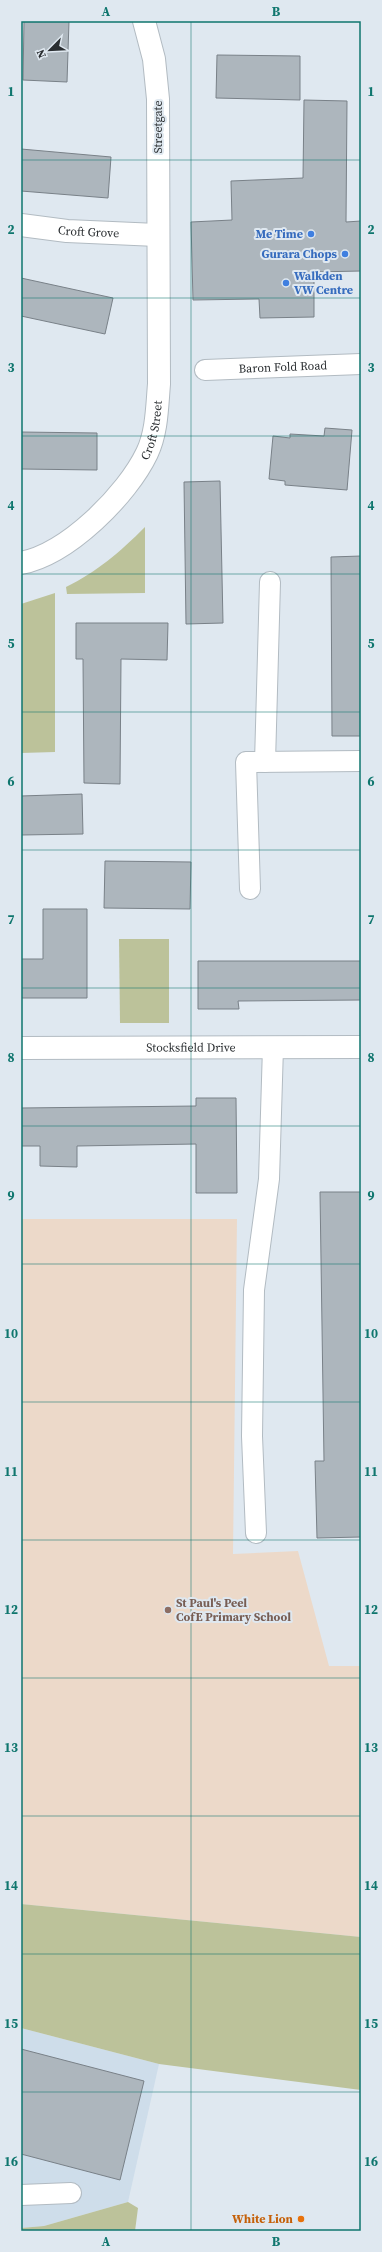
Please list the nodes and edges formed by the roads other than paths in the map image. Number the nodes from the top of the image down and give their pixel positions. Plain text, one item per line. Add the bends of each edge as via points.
1 (144, 21) edge
2 (21, 225) edge
3 (157, 235) junction
4 (361, 364) edge
5 (205, 370) dead end
6 (21, 563) edge
7 (270, 582) dead end
8 (361, 761) edge
9 (265, 762) junction
10 (250, 889) dead end
11 (273, 1047) junction
12 (361, 1047) edge
13 (21, 1048) edge
14 (256, 1534) dead end
15 (71, 2193) dead end
16 (21, 2195) edge

1 - 3 street, Streetgate via 154,60 158,99
2 - 3 street, Croft Grove via 67,231
3 - 6 street, Croft Street via 158,384 156,420 148,452 129,484 87,528 56,548
4 - 5 lane, Baron Fold Road
7 - 9 lane
8 - 9 lane
9 - 10 lane via 246,762
11 - 12 street, Stocksfield Drive
11 - 13 street, Stocksfield Drive
11 - 14 lane via 268,1179 254,1290 252,1436
15 - 16 lane

